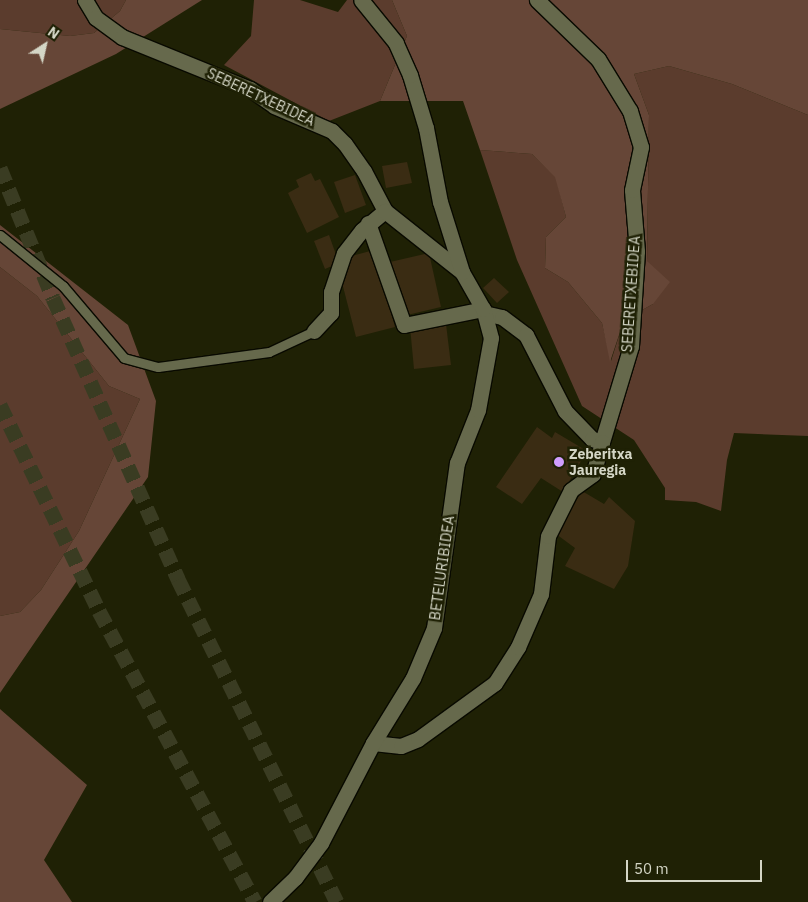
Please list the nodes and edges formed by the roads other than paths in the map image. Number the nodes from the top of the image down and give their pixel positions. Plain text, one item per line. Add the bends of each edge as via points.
1 (85, 0) edge
2 (360, 0) edge
3 (538, 0) edge
4 (385, 211) junction
5 (368, 223) junction
6 (0, 235) edge
7 (462, 272) junction
8 (483, 311) junction
9 (314, 331) joint
10 (602, 442) junction
11 (373, 743) junction
12 (270, 902) edge

1 - 4 street, SEBERETXEBIDEA via 96,18 122,37 250,89 274,106 332,131 346,144 364,171
2 - 7 street, SEBERETXEBIDEA via 396,43 410,75 426,128 440,202
3 - 10 street, SEBERETXEBIDEA via 598,59 630,111 641,147 632,190 637,251 630,346
4 - 5 street
4 - 7 street, SEBERETXEBIDEA
5 - 8 street via 404,325
5 - 9 street via 344,253 331,292 331,313
6 - 9 lane via 63,286 124,358 158,367 269,352
7 - 8 street, SEBERETXEBIDEA
8 - 10 street via 502,317 526,335 565,411 592,439
8 - 11 street, BETELURIBIDEA via 491,338 478,410 457,463 434,628 413,678
10 - 11 street, SEBERETXEBIDEA via 593,474 570,490 548,536 541,594 518,647 496,683 418,739 401,746
11 - 12 street, BETELURIBIDEA via 321,843 295,878

